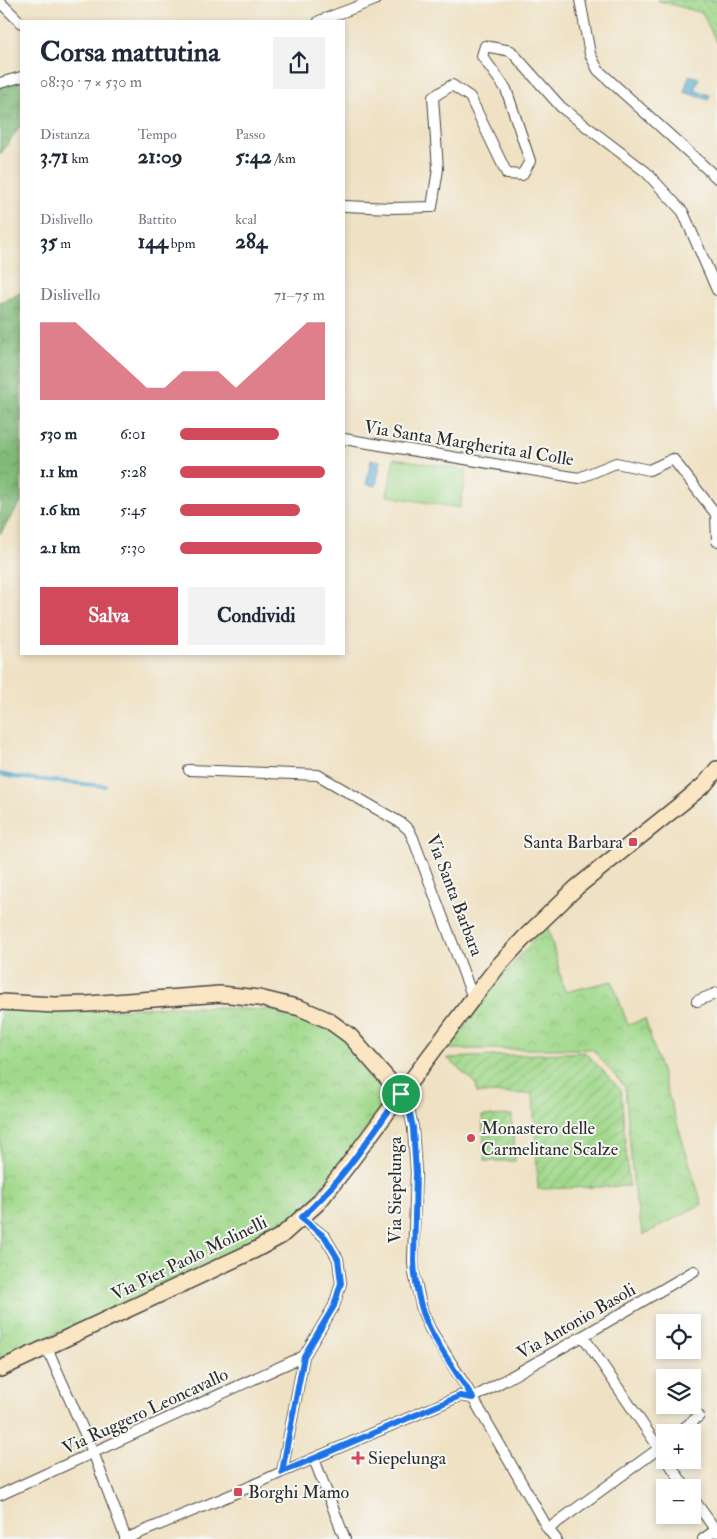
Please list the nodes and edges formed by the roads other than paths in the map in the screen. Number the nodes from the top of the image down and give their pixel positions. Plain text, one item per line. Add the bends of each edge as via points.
1 (375, 0) edge
2 (580, 0) edge
3 (0, 2) edge
4 (323, 20) edge
5 (20, 22) edge
6 (20, 77) edge
7 (0, 83) edge
8 (717, 178) edge
9 (345, 206) edge
10 (717, 290) edge
11 (345, 439) edge
12 (717, 541) edge
13 (717, 769) edge
14 (190, 770) dead end
15 (717, 993) edge
16 (473, 998) junction
17 (697, 1001) dead end
18 (0, 1002) edge
19 (401, 1094) junction
20 (301, 1218) junction
21 (694, 1271) dead end
22 (583, 1336) junction
23 (47, 1348) junction
24 (304, 1356) junction
25 (0, 1369) edge
26 (473, 1398) junction
27 (699, 1416) dead end
28 (689, 1424) edge
29 (656, 1441) edge
30 (93, 1452) junction
31 (656, 1457) edge
32 (314, 1459) junction
33 (282, 1472) junction
34 (0, 1495) edge
35 (701, 1510) edge
36 (548, 1529) junction
37 (716, 1531) edge
38 (126, 1539) edge
39 (345, 1539) edge
40 (556, 1539) edge
41 (703, 1539) edge

1 - 4 street
2 - 8 street via 590,54 598,70
3 - 5 street
6 - 7 street
9 - 10 street via 432,207 438,169 433,97 452,85 470,97 507,174 522,175 530,161 506,89 482,56 485,46 511,51 561,107 646,172 683,212
11 - 12 street, Via Santa Margherita al Colle via 579,478 616,463 649,470 673,458 716,514
13 - 16 street, Via Santa Barbara via 699,789 549,913 499,965
14 - 16 street, Via Santa Barbara via 318,776 409,830
15 - 17 street
16 - 19 street, Via Santa Barbara
18 - 19 street, Via Siepelunga via 88,1004 220,994 259,998 300,1008 328,1020 350,1036
19 - 20 street, Via Pier Paolo Molinelli via 342,1174
19 - 26 street, Via Siepelunga via 408,1105 413,1128 416,1172 414,1273 422,1310
20 - 23 street, Via Pier Paolo Molinelli via 280,1236 255,1250
20 - 24 street via 325,1237 338,1259 341,1283 334,1306
21 - 22 street, Via Antonio Basoli
22 - 26 street, Via Antonio Basoli
22 - 29 street
23 - 25 street, Via Pier Paolo Molinelli
23 - 30 street
24 - 30 street, Via Ruggero Leoncavallo
24 - 33 street
26 - 32 street via 460,1396
26 - 36 street, Via Siepelunga
27 - 28 street
30 - 34 street, Via Ruggero Leoncavallo
30 - 38 street
31 - 36 street
32 - 33 street
32 - 39 street
33 - 38 street
35 - 37 street
36 - 40 street, Via Siepelunga
37 - 41 street

